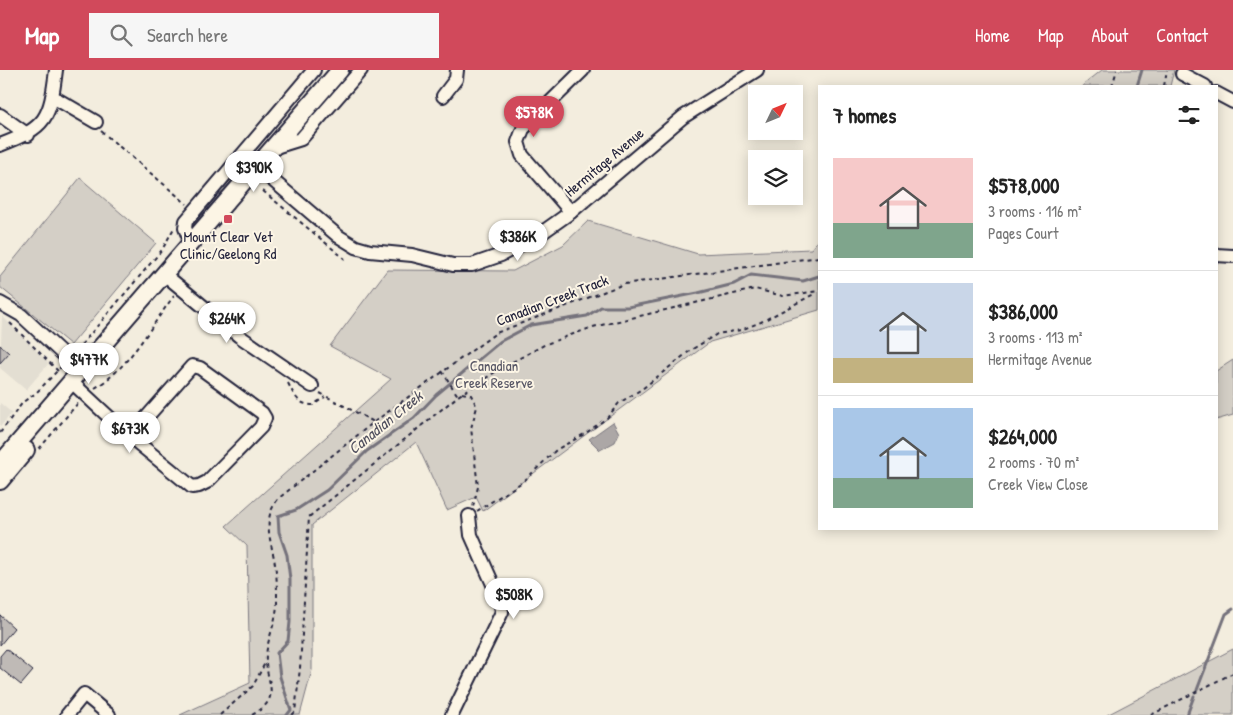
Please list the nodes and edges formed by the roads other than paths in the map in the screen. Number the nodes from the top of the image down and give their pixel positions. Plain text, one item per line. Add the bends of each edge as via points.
1 (56, 70) edge
2 (314, 70) edge
3 (340, 70) edge
4 (361, 70) edge
5 (457, 70) edge
6 (583, 70) edge
7 (757, 70) edge
8 (1182, 77) edge
9 (1202, 85) edge
10 (1218, 94) edge
11 (443, 96) dead end
12 (53, 97) junction
13 (1233, 102) edge
14 (0, 115) edge
15 (96, 122) road end
16 (28, 135) junction
17 (0, 145) edge
18 (272, 148) junction
19 (256, 166) junction
20 (203, 201) junction
21 (571, 212) junction
22 (205, 226) junction
23 (191, 243) junction
24 (1218, 254) edge
25 (1233, 256) edge
26 (164, 274) junction
27 (0, 303) edge
28 (80, 382) junction
29 (312, 386) road end
30 (130, 436) junction
31 (0, 464) edge
32 (0, 481) edge
33 (472, 511) road end
34 (68, 715) edge
35 (109, 715) edge
36 (452, 715) edge

1 - 12 street
2 - 20 street
3 - 18 main road
4 - 18 street via 298,141
5 - 11 street via 456,79
6 - 21 street via 524,129 518,142 522,155
7 - 21 street, Hermitage Avenue via 683,117
8 - 9 street
10 - 13 street
12 - 15 street
12 - 16 street via 44,120
14 - 16 street
16 - 17 street
18 - 19 main road
19 - 21 street, Hermitage Avenue via 352,245 453,266 477,264 501,255
19 - 22 main road
20 - 22 street via 196,215
20 - 23 street via 185,224
22 - 23 main road
23 - 26 main road
24 - 25 street
26 - 28 main road
26 - 29 street via 240,336
27 - 28 street via 15,310 69,359
28 - 30 street
28 - 31 main road
28 - 32 main road
30 - 30 street via 192,366 200,368 262,413 265,419 206,483 197,487 187,485
33 - 36 street via 471,536 500,600 502,612
34 - 35 street via 84,694

